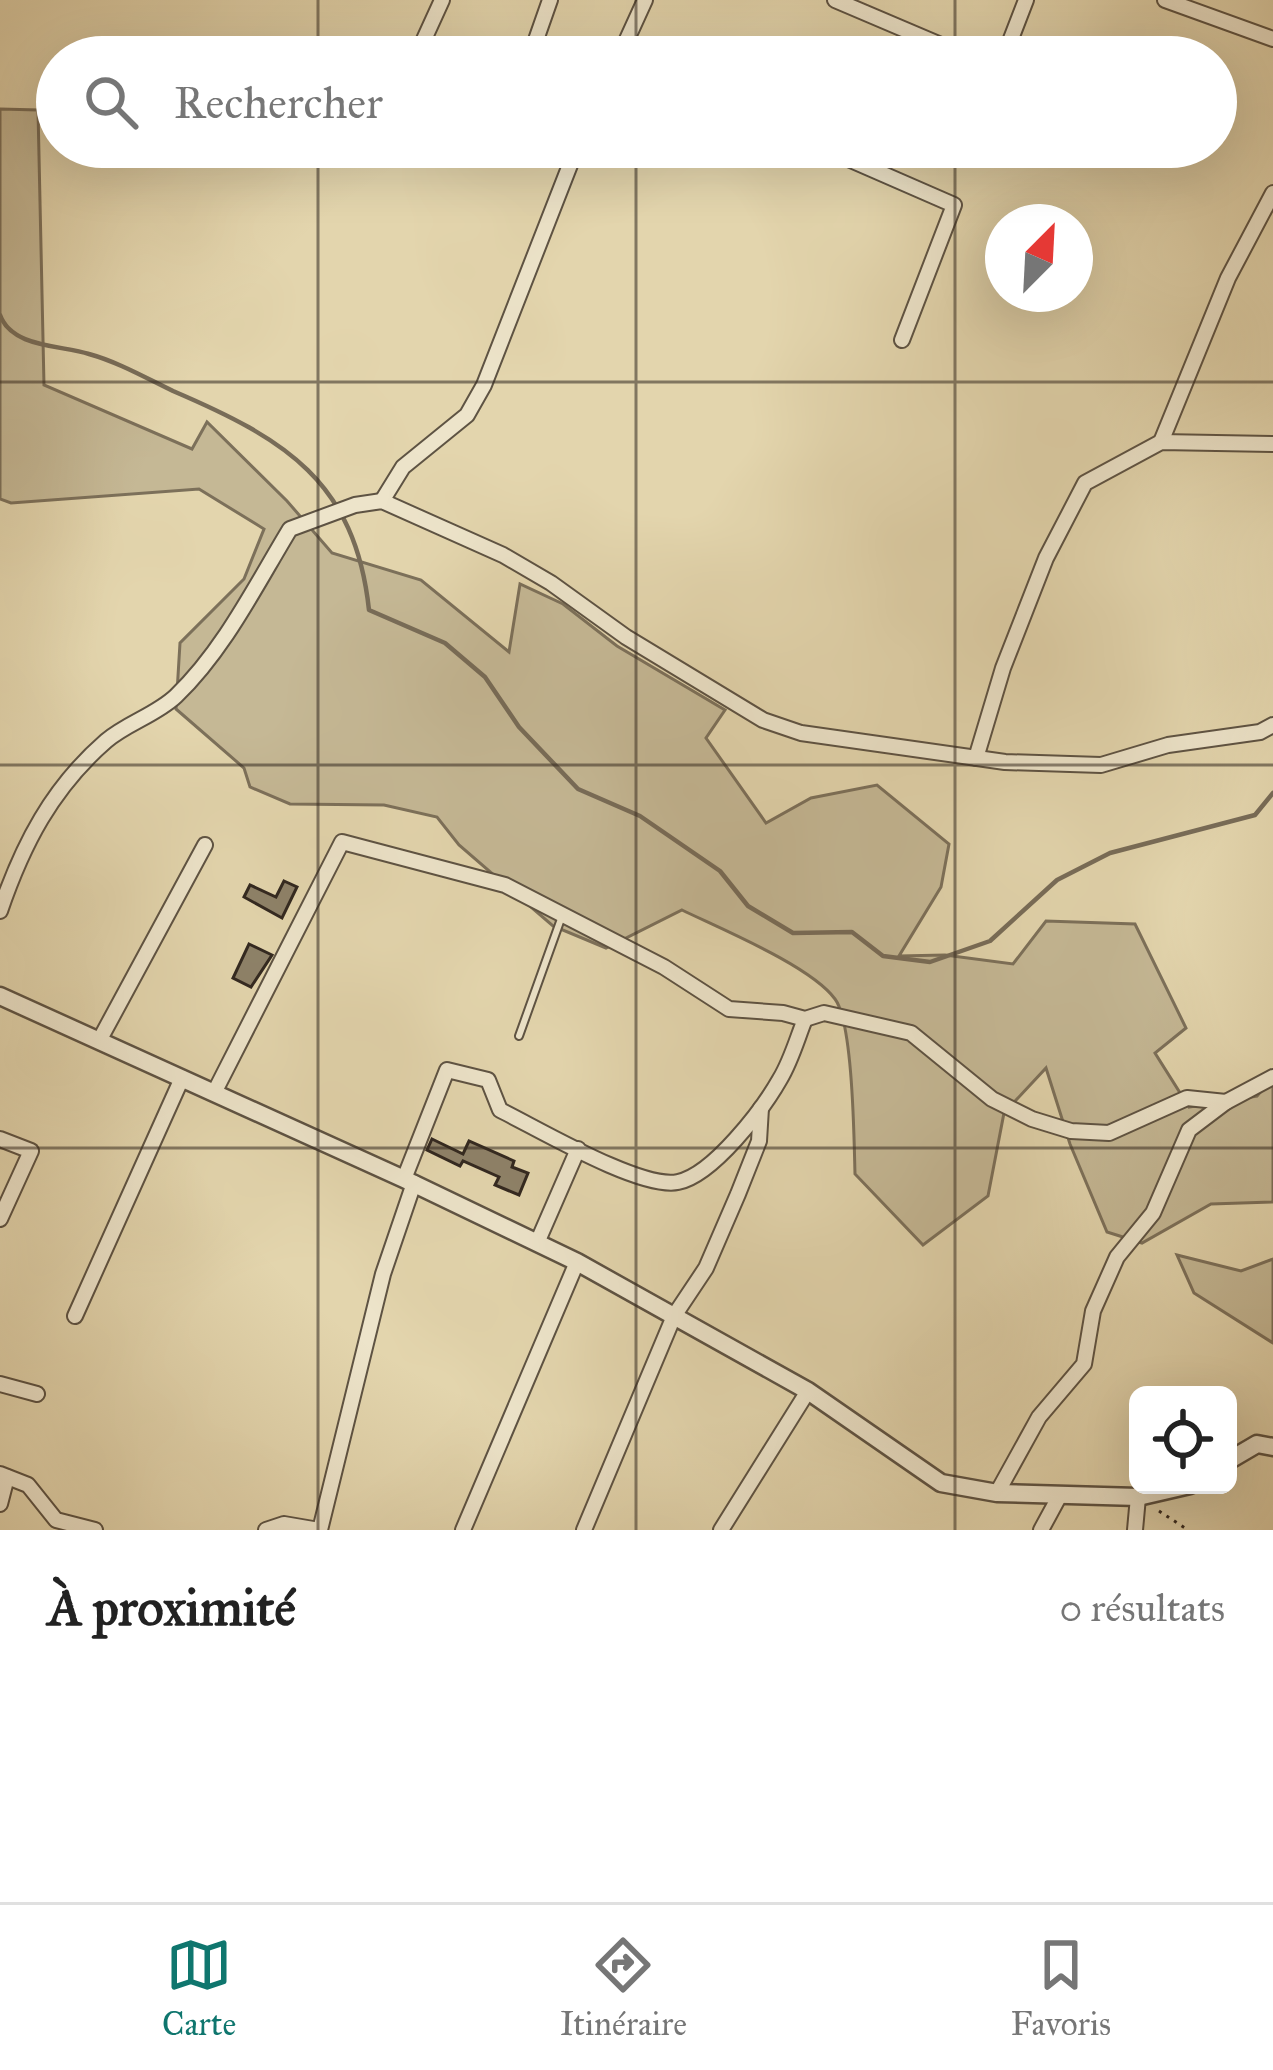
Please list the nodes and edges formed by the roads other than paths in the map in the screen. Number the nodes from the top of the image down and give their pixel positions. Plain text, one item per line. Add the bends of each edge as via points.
1 (442, 0) edge
2 (550, 0) edge
3 (645, 0) edge
4 (835, 0) edge
5 (1026, 0) edge
6 (1165, 0) edge
7 (426, 36) edge
8 (537, 36) edge
9 (629, 36) edge
10 (919, 36) edge
11 (1012, 36) edge
12 (1273, 39) edge
13 (569, 168) edge
14 (869, 168) edge
15 (1273, 193) edge
16 (902, 340) dead end
17 (1160, 442) junction
18 (1273, 443) edge
19 (382, 501) junction
20 (1273, 725) edge
21 (976, 758) junction
22 (206, 845) dead end
23 (0, 911) edge
24 (562, 916) junction
25 (0, 996) edge
26 (805, 1019) junction
27 (519, 1036) dead end
28 (99, 1041) junction
29 (1273, 1077) edge
30 (182, 1078) junction
31 (214, 1093) junction
32 (1226, 1102) junction
33 (761, 1108) junction
34 (0, 1138) edge
35 (578, 1149) junction
36 (409, 1181) junction
37 (0, 1219) edge
38 (537, 1243) junction
39 (577, 1262) junction
40 (75, 1316) dead end
41 (674, 1316) junction
42 (0, 1384) edge
43 (808, 1391) junction
44 (37, 1394) dead end
45 (1273, 1448) edge
46 (1237, 1456) edge
47 (3, 1476) edge
48 (997, 1493) junction
49 (1151, 1494) edge
50 (1060, 1495) junction
51 (1138, 1497) junction
52 (0, 1504) edge
53 (95, 1530) edge
54 (266, 1530) edge
55 (319, 1530) edge
56 (463, 1530) edge
57 (584, 1530) edge
58 (721, 1530) edge
59 (1041, 1530) edge
60 (1135, 1530) edge

1 - 7 street
2 - 8 street
3 - 9 street
4 - 10 street
5 - 11 street
6 - 12 street
13 - 19 street via 484,385 467,415 404,467
14 - 16 street via 954,205
15 - 17 street
17 - 18 street
17 - 21 street via 1085,483 1046,558
19 - 21 street via 551,583 763,720 800,733
19 - 23 street via 290,530 250,601 175,698 108,739 60,789 21,852
20 - 21 street via 1102,765
22 - 28 street
24 - 26 street via 729,1009
24 - 27 lane
24 - 31 street via 505,885 342,842
25 - 28 street
26 - 32 street via 824,1012 911,1033 992,1099 1071,1131 1109,1133 1186,1099
26 - 33 street
28 - 30 street
29 - 32 street
30 - 31 street
30 - 40 street
31 - 36 street
32 - 48 street via 1190,1130 1153,1213 1117,1257 1093,1310 1084,1364 1039,1417
33 - 35 street via 698,1174 675,1184
33 - 41 street via 759,1141 738,1194 706,1268
34 - 37 street via 31,1151
35 - 36 street via 500,1110 488,1080 448,1070
35 - 38 street
36 - 38 street
36 - 55 street
38 - 39 street
39 - 41 street
39 - 56 street
41 - 43 street
41 - 57 street
42 - 44 street
43 - 48 street via 940,1483
43 - 58 street
45 - 46 street via 1257,1444
47 - 52 street
47 - 53 street via 28,1485 56,1520
48 - 50 street
49 - 51 street
50 - 51 street
50 - 59 street
51 - 60 street
54 - 55 street

